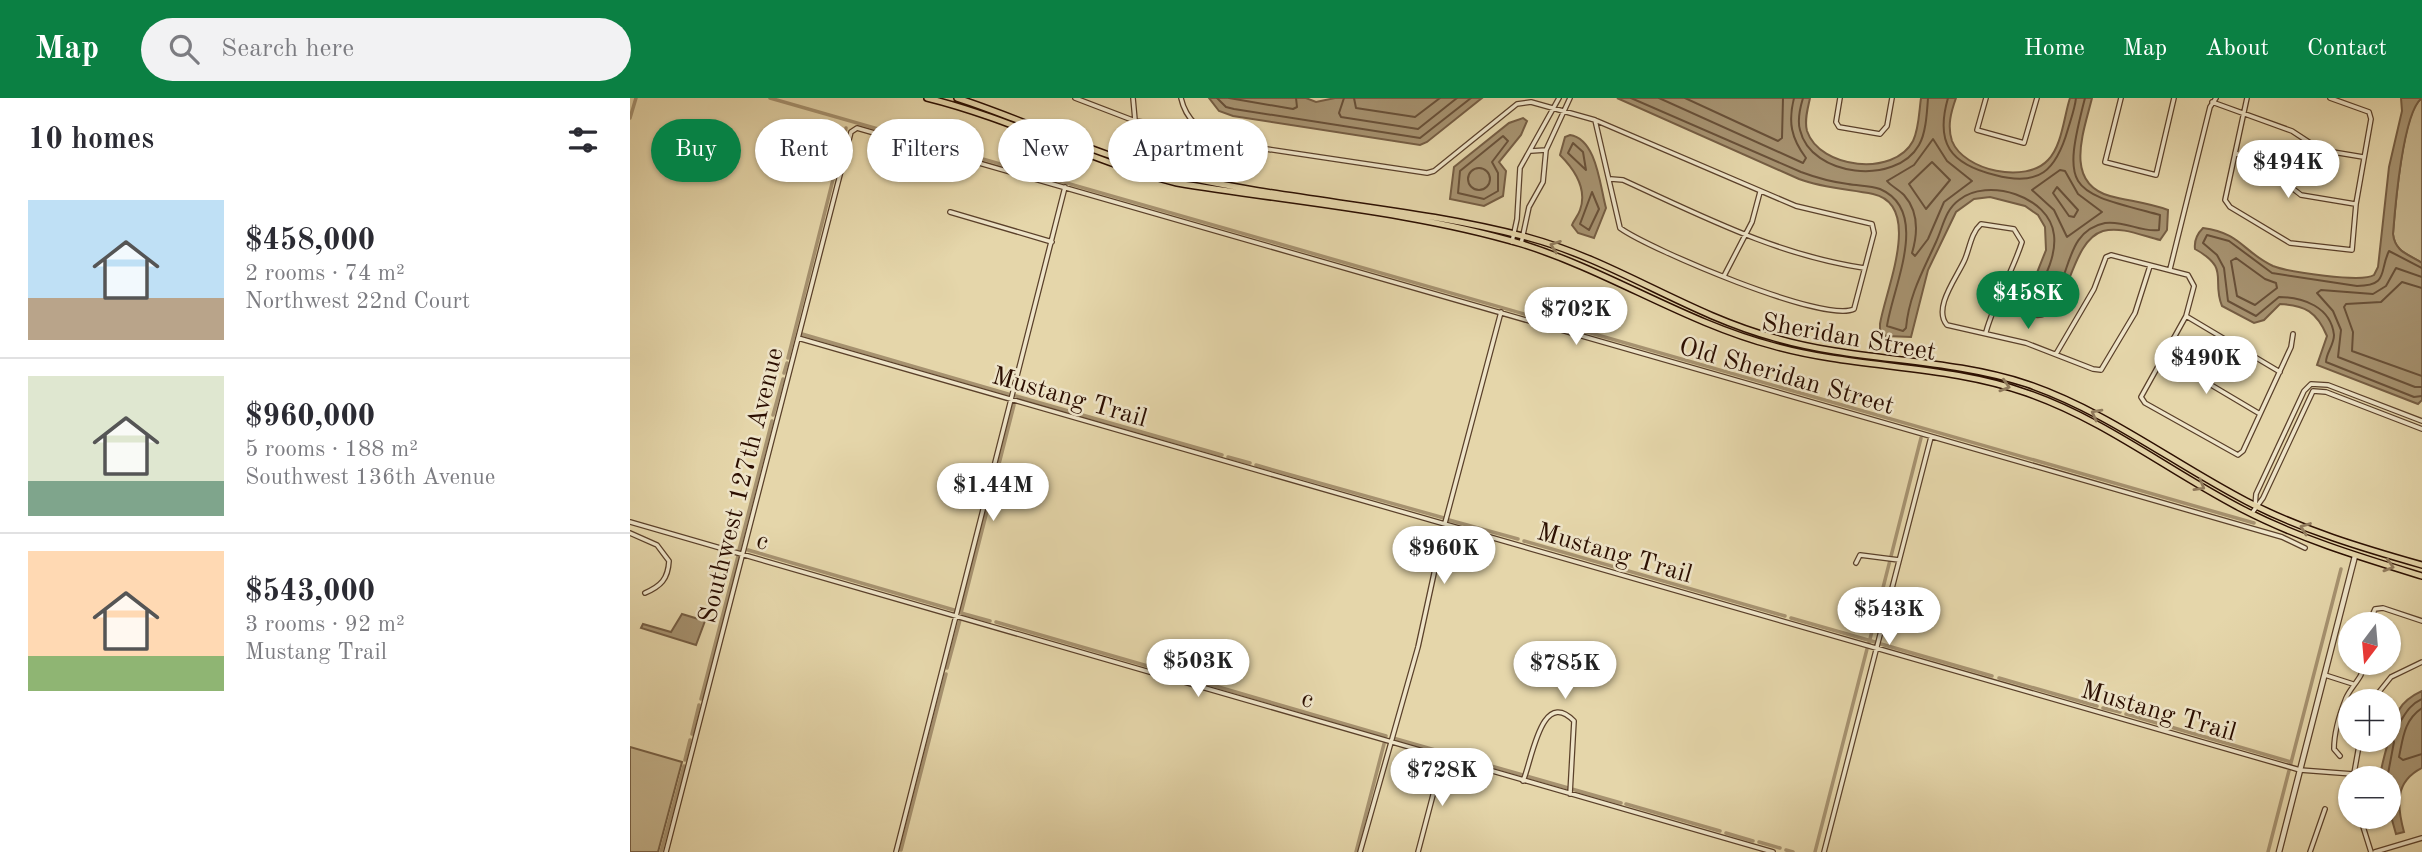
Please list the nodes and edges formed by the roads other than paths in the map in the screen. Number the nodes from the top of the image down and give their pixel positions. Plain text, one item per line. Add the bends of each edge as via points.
1 (927, 98) edge
2 (957, 98) edge
3 (1075, 98) edge
4 (1133, 98) edge
5 (1181, 98) edge
6 (1559, 98) edge
7 (1570, 98) edge
8 (1840, 98) edge
9 (1892, 98) edge
10 (1986, 98) edge
11 (2038, 98) edge
12 (2121, 98) edge
13 (2175, 98) edge
14 (2247, 98) edge
15 (2330, 98) edge
16 (2213, 99) edge
17 (1554, 107) junction
18 (1564, 110) junction
19 (2243, 111) junction
20 (1130, 119) edge
21 (1135, 119) edge
22 (1595, 120) junction
23 (853, 129) edge
24 (1546, 150) junction
25 (1531, 151) junction
26 (2235, 153) junction
27 (2363, 157) junction
28 (1611, 179) junction
29 (839, 182) edge
30 (1066, 187) junction
31 (1760, 192) junction
32 (1519, 196) junction
33 (1531, 204) junction
34 (2356, 204) junction
35 (950, 212) dead end
36 (1514, 234) junction
37 (1745, 235) junction
38 (1522, 236) junction
39 (1052, 242) junction
40 (1512, 242) junction
41 (1521, 244) junction
42 (2150, 266) junction
43 (1864, 268) junction
44 (2169, 269) junction
45 (1724, 276) junction
46 (1501, 312) junction
47 (2186, 316) junction
48 (1986, 332) junction
49 (2293, 334) dead end
50 (798, 338) junction
51 (2056, 354) junction
52 (2164, 358) junction
53 (2280, 372) junction
54 (1011, 400) junction
55 (2260, 414) junction
56 (2422, 421) edge
57 (2422, 429) edge
58 (1931, 436) junction
59 (2255, 506) junction
60 (2252, 514) junction
61 (630, 522) edge
62 (1445, 523) junction
63 (630, 533) edge
64 (2352, 545) junction
65 (2305, 548) dead end
66 (2333, 548) junction
67 (743, 554) junction
68 (2355, 556) junction
69 (1899, 560) junction
70 (1856, 563) dead end
71 (2422, 565) edge
72 (2422, 576) edge
73 (645, 593) dead end
74 (2374, 612) edge
75 (2395, 612) edge
76 (2401, 614) edge
77 (957, 615) junction
78 (2422, 621) edge
79 (1877, 648) junction
80 (2422, 662) edge
81 (2325, 675) junction
82 (2360, 676) edge
83 (2353, 684) junction
84 (2381, 689) edge
85 (1389, 741) junction
86 (2340, 756) dead end
87 (1443, 757) junction
88 (2300, 770) junction
89 (2338, 775) edge
90 (1525, 777) junction
91 (1570, 793) junction
92 (2325, 809) dead end
93 (2364, 829) edge
94 (2422, 838) edge
95 (666, 852) edge
96 (896, 852) edge
97 (1360, 852) edge
98 (1418, 852) edge
99 (1773, 852) edge
100 (1824, 852) edge
101 (2279, 852) edge
102 (2310, 852) edge
103 (2373, 852) edge

1 - 40 main road, Sheridan Street via 1142,174 1442,225
2 - 36 main road, Sheridan Street via 1115,158 1168,173 1444,218
3 - 20 street
4 - 21 street
5 - 17 street via 1202,132 1226,143 1427,173 1517,104
6 - 17 street
7 - 18 street
8 - 9 street via 1839,127 1880,134 1885,131
10 - 11 street via 1977,130 2024,144
12 - 13 street via 2105,162 2156,175
14 - 19 street
15 - 27 street via 2369,112
16 - 19 street
16 - 44 street
17 - 18 street
17 - 25 street
18 - 22 street
18 - 24 street
19 - 26 street
19 - 27 street via 2292,131 2321,150
22 - 28 street
22 - 31 street
23 - 30 street, Old Sheridan Street
24 - 25 street
24 - 33 street via 1543,182
25 - 32 street via 1520,169
26 - 34 street via 2255,159 2301,195
26 - 34 street via 2225,200 2290,243 2351,250
27 - 34 street
28 - 37 street via 1623,180
28 - 45 street via 1620,228
29 - 50 street, Southwest 127th Avenue
30 - 39 street
30 - 46 street, Old Sheridan Street
31 - 37 street
31 - 43 street via 1796,206 1872,223 1874,233
32 - 33 street
32 - 36 street
33 - 38 street
35 - 39 street
36 - 38 main road, Sheridan Street
36 - 40 street
37 - 43 street via 1794,254
37 - 45 street
38 - 41 street
59 -> 38 main road, Sheridan Street via 2115,424 2029,385 1953,366 1776,339
39 - 54 street
40 - 41 main road, Sheridan Street
41 -> 60 main road, Sheridan Street via 1585,266 1774,347 1950,373 2026,392 2080,414
42 - 44 street
42 - 51 street via 2106,257 2094,289
42 - 51 street via 2135,313 2101,370
43 - 45 street via 1854,309 1843,311 1760,292
44 - 47 street via 2193,279
46 - 58 street, Old Sheridan Street
46 - 62 street
47 - 52 street
47 - 53 street
48 - 48 street via 2021,242 2014,229 1981,224 1942,313 1947,325
48 - 51 street
49 - 53 street
50 - 54 street, Mustang Trail
50 - 67 street, Southwest 127th Avenue
52 - 55 street
52 - 55 street via 2141,397 2146,403 2238,455
53 - 55 street
54 - 62 street, Mustang Trail
54 - 77 street
56 - 59 street via 2328,385 2311,384 2256,494
57 - 59 street via 2313,391 2263,498
58 - 65 street, Old Sheridan Street via 2282,537
58 - 69 street
59 - 60 street
64 -> 59 main road, Sheridan Street
60 - 66 main road, Sheridan Street
61 - 67 street, c
62 - 79 street, Mustang Trail
62 - 85 street via 1418,647
63 - 73 street via 657,545 669,561 668,575 659,587
64 - 66 main road
64 - 68 main road
64 - 71 main road, Sheridan Street
66 - 68 main road, Sheridan Street
67 - 77 street, c
67 - 95 street, Southwest 127th Avenue
68 -> 72 main road, Sheridan Street
68 - 81 street
69 - 70 street via 1860,555
69 - 79 street
74 - 75 street via 2383,608
76 - 78 street
77 - 85 street, c
77 - 96 street
79 - 88 street, Mustang Trail
79 - 100 street
80 - 84 street via 2391,677
81 - 83 street
81 - 88 street
82 - 83 street
83 - 86 street via 2334,741
85 - 87 street, c
85 - 97 street
87 - 90 street, c
87 - 98 street
88 - 89 street, Mustang Trail
88 - 101 street
90 - 91 street, c
90 - 91 street via 1548,714 1567,714 1574,721 1575,733
91 - 99 street, c
92 - 102 street
93 - 103 street
94 - 103 street

